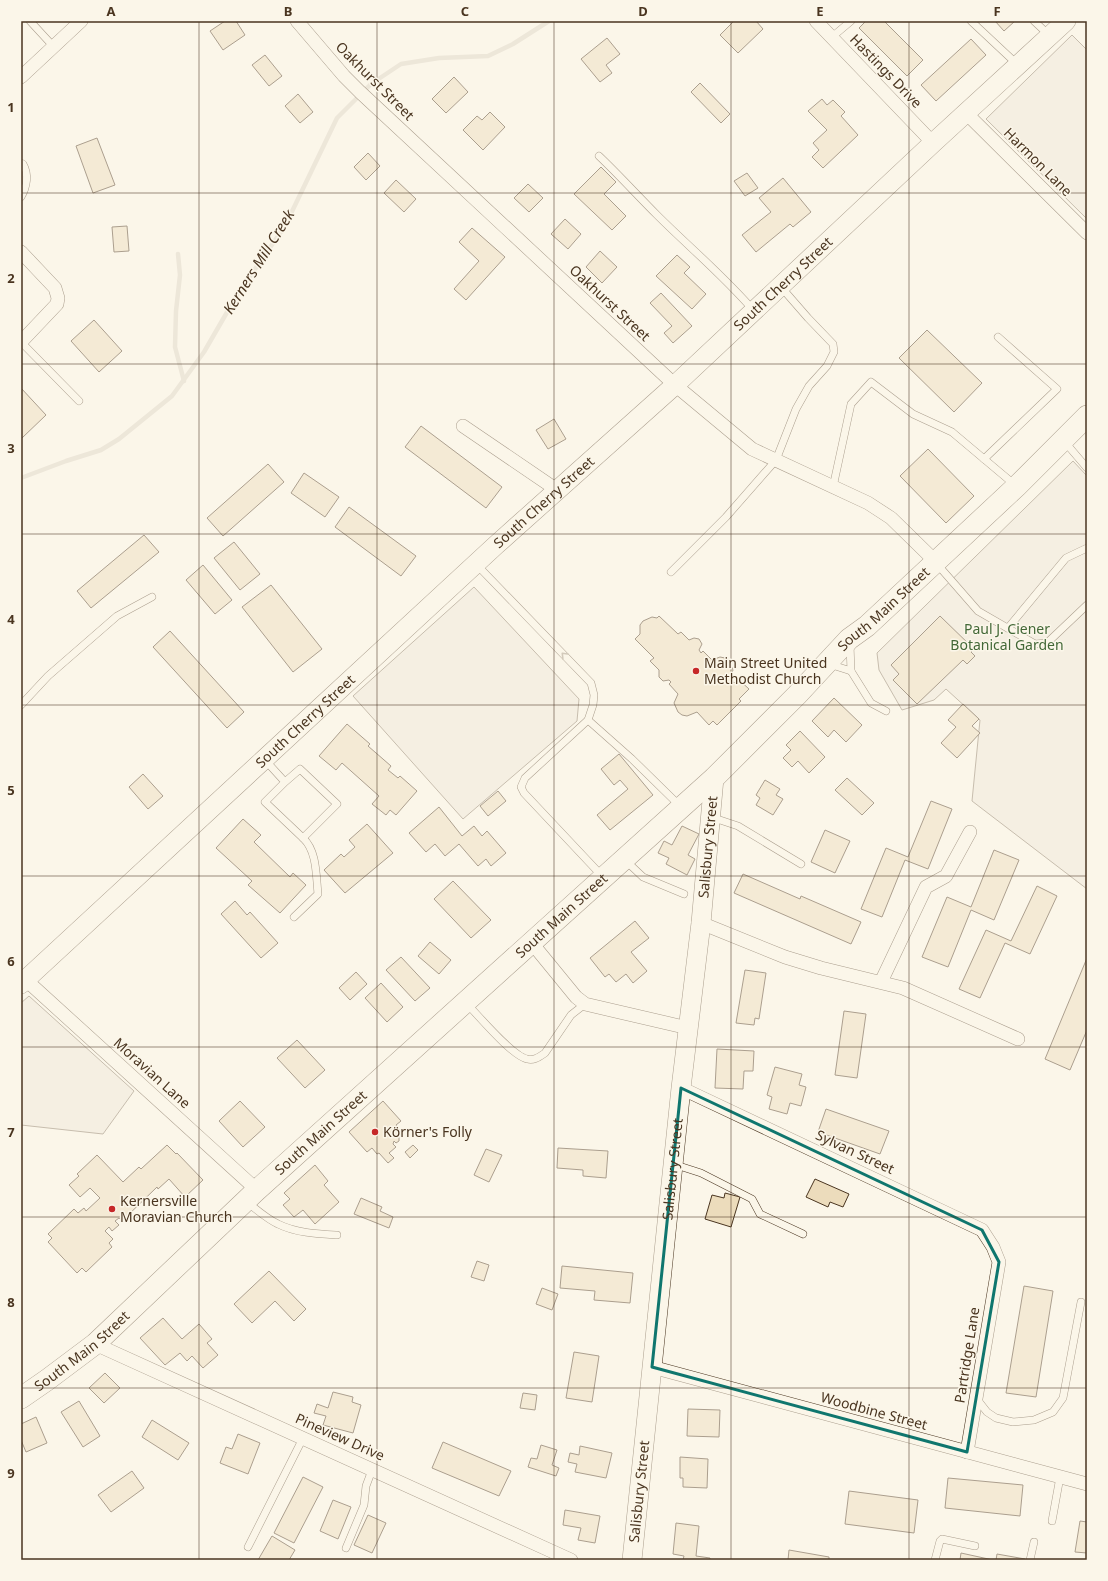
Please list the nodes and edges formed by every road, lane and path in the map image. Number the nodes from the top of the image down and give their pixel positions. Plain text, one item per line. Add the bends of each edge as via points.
1 (30, 21) edge
2 (81, 21) edge
3 (297, 21) edge
4 (816, 21) edge
5 (851, 21) edge
6 (971, 21) edge
7 (1034, 21) edge
8 (1066, 21) edge
9 (1050, 36) junction
10 (832, 38) junction
11 (53, 46) junction
12 (1018, 65) junction
13 (21, 77) edge
14 (966, 113) junction
15 (933, 143) junction
16 (599, 156) dead end
17 (21, 163) edge
18 (21, 197) edge
19 (1087, 234) edge
20 (21, 252) edge
21 (781, 286) junction
22 (754, 311) junction
23 (998, 337) dead end
24 (21, 342) edge
25 (675, 385) junction
26 (79, 401) dead end
27 (1087, 416) edge
28 (463, 426) dead end
29 (1062, 440) junction
30 (984, 459) junction
31 (776, 460) junction
32 (1087, 468) edge
33 (1017, 486) junction
34 (833, 487) junction
35 (557, 490) junction
36 (1087, 548) edge
37 (936, 562) junction
38 (476, 564) junction
39 (671, 572) dead end
40 (152, 597) dead end
41 (1087, 605) edge
42 (1008, 628) junction
43 (849, 639) junction
44 (827, 664) junction
45 (850, 671) junction
46 (21, 705) edge
47 (886, 711) dead end
48 (588, 720) junction
49 (264, 759) junction
50 (714, 778) junction
51 (285, 782) junction
52 (681, 807) junction
53 (710, 817) junction
54 (970, 832) dead end
55 (303, 838) junction
56 (624, 859) junction
57 (800, 864) dead end
58 (604, 877) junction
59 (684, 894) dead end
60 (294, 917) dead end
61 (701, 923) junction
62 (531, 942) junction
63 (23, 982) edge
64 (881, 982) junction
65 (466, 1002) junction
66 (585, 1004) junction
67 (688, 1028) junction
68 (1018, 1039) dead end
69 (681, 1088) junction
70 (673, 1164) junction
71 (251, 1195) junction
72 (804, 1234) dead end
73 (338, 1235) dead end
74 (999, 1262) joint
75 (1081, 1302) dead end
76 (95, 1344) junction
77 (652, 1367) junction
78 (21, 1398) edge
79 (976, 1398) junction
80 (303, 1438) junction
81 (968, 1452) junction
82 (372, 1470) junction
83 (1060, 1477) junction
84 (1087, 1484) edge
85 (1052, 1521) dead end
86 (1034, 1542) dead end
87 (975, 1546) dead end
88 (248, 1547) dead end
89 (346, 1548) dead end
90 (571, 1560) edge
91 (632, 1560) edge
92 (935, 1560) edge
93 (1030, 1560) edge

1 - 11 lane
2 - 11 street
3 - 25 street, Oakhurst Street via 344,76 375,106
4 - 10 street, Hastings Drive
5 - 10 lane
6 - 12 lane
7 - 9 lane
8 - 9 main road, South Cherry Street
9 - 12 main road, South Cherry Street
10 - 15 street, Hastings Drive
11 - 13 street
12 - 14 main road, South Cherry Street
14 - 15 main road, South Cherry Street
14 - 19 street, Harmon Lane
15 - 21 main road, South Cherry Street
16 - 22 lane
17 - 18 lane via 28,171
20 - 24 street via 55,288 58,298 49,313
21 - 22 main road, South Cherry Street
21 - 31 lane via 833,344 834,352 796,409
22 - 25 main road, South Cherry Street
23 - 30 lane via 1057,389
24 - 26 lane
25 - 31 street, Oakhurst Street via 752,449
25 - 35 main road, South Cherry Street
27 - 29 main road, South Main Street
28 - 35 street
29 - 32 lane
29 - 33 main road, South Main Street
30 - 33 lane
30 - 34 lane via 952,432 913,414 871,382 851,404
31 - 34 street, Oakhurst Street
31 - 39 lane via 726,517
33 - 37 main road, South Main Street
34 - 37 street, Oakhurst Street via 868,503 891,518
35 - 38 main road, South Cherry Street
36 - 42 lane via 1066,558
37 - 42 lane via 978,611
37 - 43 main road, South Main Street via 867,626
48 -> 38 lane via 594,695 591,683
38 - 49 main road, South Cherry Street
40 - 46 lane via 117,616 48,676
41 - 42 lane via 1047,643 1035,644
43 - 44 main road, South Main Street
43 - 45 lane
44 - 45 lane
44 - 50 main road, South Main Street
45 - 47 lane via 871,703
48 - 52 lane
48 - 58 lane via 525,778 521,787
49 - 51 lane
49 - 63 main road, South Cherry Street
50 - 52 main road, South Main Street
50 - 53 main road, Salisbury Street
51 - 55 lane via 265,802
51 - 55 lane via 300,769 337,804
52 - 56 main road, South Main Street
53 - 57 lane via 738,826
53 - 61 main road, Salisbury Street
54 - 64 street via 946,876 926,887
55 - 60 lane via 313,853 318,894
56 - 58 main road, South Main Street
56 - 59 lane via 643,877
58 - 62 main road, South Main Street
61 - 64 street via 792,959
61 - 67 main road, Salisbury Street
62 - 65 main road, South Main Street
62 - 66 street via 576,997
63 - 71 street, Moravian Lane
64 - 68 street via 904,988
65 - 66 lane via 519,1056 533,1060 545,1053 571,1015
65 - 71 main road, South Main Street
66 - 67 street
67 - 69 main road, Salisbury Street
69 - 70 main road, Salisbury Street
69 - 74 street, Sylvan Street via 982,1230
70 - 72 lane via 702,1173 752,1199 760,1214
70 - 77 main road, Salisbury Street
71 - 73 lane via 262,1214 279,1225 306,1232
71 - 76 main road, South Main Street
74 - 79 street, Partridge Lane
75 - 79 lane via 1063,1398 1053,1412 1034,1420 1013,1422 996,1418 987,1412
76 - 78 main road, South Main Street
76 - 80 street, Pineview Drive
77 - 81 street, Woodbine Street
77 - 91 main road, Salisbury Street
79 - 81 street, Partridge Lane
80 - 82 street, Pineview Drive
80 - 88 lane
81 - 83 street, Woodbine Street
82 - 89 lane via 366,1486 364,1505
82 - 90 street, Pineview Drive
83 - 84 street, Woodbine Street
83 - 85 lane
86 - 93 lane
87 - 92 lane via 942,1539

